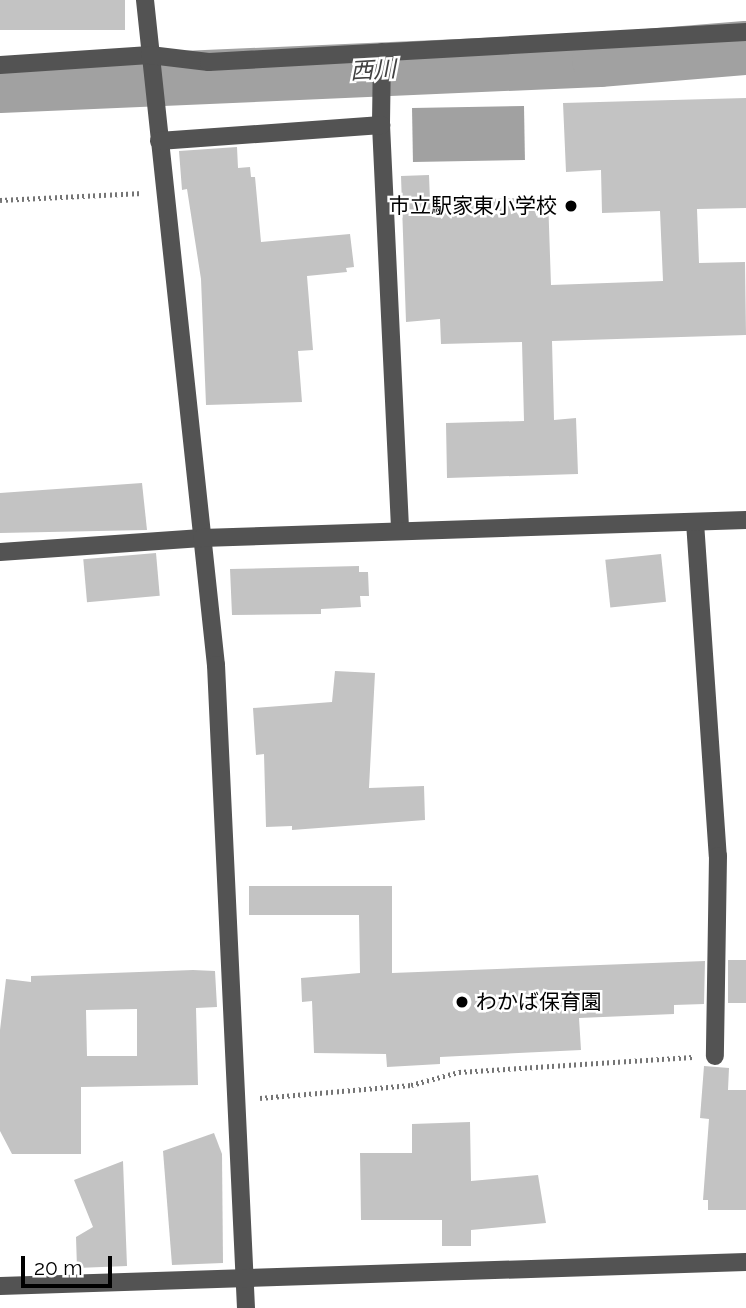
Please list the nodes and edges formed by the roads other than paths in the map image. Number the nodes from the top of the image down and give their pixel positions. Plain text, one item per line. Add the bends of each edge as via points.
1 (145, 0) edge
2 (746, 32) edge
3 (382, 52) junction
4 (150, 55) junction
5 (0, 65) edge
6 (381, 125) junction
7 (159, 141) junction
8 (746, 520) edge
9 (695, 522) junction
10 (400, 531) junction
11 (202, 538) junction
12 (0, 552) edge
13 (715, 1056) road end
14 (746, 1262) edge
15 (246, 1279) junction
16 (0, 1286) edge
17 (246, 1308) edge

1 - 4 street
2 - 3 street
3 - 4 street via 209,62
3 - 6 street
4 - 5 street
4 - 7 street
6 - 7 street
6 - 10 street
7 - 11 street
8 - 9 street
9 - 10 street
9 - 13 street via 718,856
10 - 11 street
11 - 12 street
11 - 15 street via 216,665
14 - 15 street
15 - 16 street
15 - 17 street

